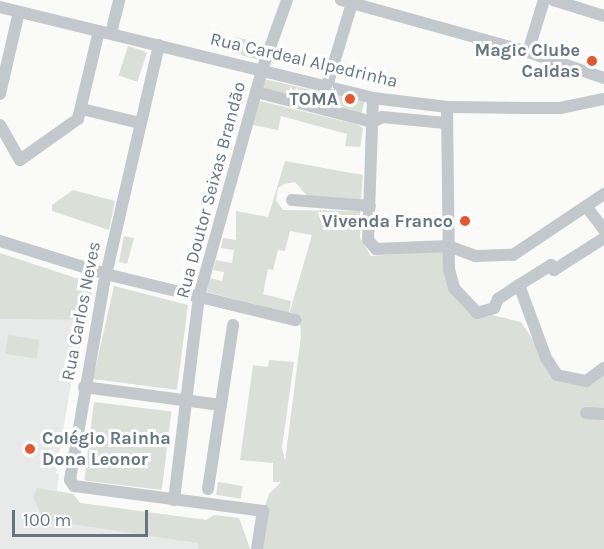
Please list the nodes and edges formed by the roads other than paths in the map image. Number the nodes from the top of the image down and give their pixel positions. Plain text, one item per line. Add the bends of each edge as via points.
1 (119, 0) edge
2 (287, 0) edge
3 (544, 0) edge
4 (553, 0) edge
5 (349, 1) edge
6 (0, 7) edge
7 (19, 12) junction
8 (604, 15) edge
9 (105, 32) junction
10 (159, 45) junction
11 (528, 52) junction
12 (262, 70) junction
13 (604, 78) edge
14 (327, 86) junction
15 (256, 92) junction
16 (0, 94) edge
17 (373, 98) junction
18 (604, 99) edge
19 (447, 107) junction
20 (82, 109) junction
21 (374, 122) junction
22 (140, 123) junction
23 (446, 123) junction
24 (0, 124) edge
25 (604, 194) edge
26 (292, 200) dead end
27 (369, 206) junction
28 (585, 206) junction
29 (604, 230) edge
30 (604, 238) edge
31 (0, 241) edge
32 (448, 246) junction
33 (106, 274) junction
34 (519, 285) junction
35 (199, 296) junction
36 (295, 320) dead end
37 (233, 325) dead end
38 (604, 368) edge
39 (84, 387) junction
40 (186, 400) junction
41 (221, 405) junction
42 (208, 489) dead end
43 (174, 500) junction
44 (257, 549) edge

1 - 9 street
2 - 12 street, Rua Doutor Seixas Brandão
3 - 11 street
4 - 8 street
5 - 11 street
5 - 14 street
6 - 7 street, Rua Cardeal Alpedrinha
7 - 9 street, Rua Cardeal Alpedrinha
7 - 16 street
9 - 10 street, Rua Cardeal Alpedrinha
9 - 20 street
10 - 12 street, Rua Cardeal Alpedrinha
10 - 22 street, Rua Carlos Neves
11 - 13 street
12 - 14 street, Rua Cardeal Alpedrinha
12 - 15 street, Rua Doutor Seixas Brandão
14 - 17 street, Rua Cardeal Alpedrinha
15 - 21 street, Rua Cardeal Alpedrinha
15 - 35 street, Rua Doutor Seixas Brandão
17 - 19 street, Rua Cardeal Alpedrinha
17 - 21 street
18 - 19 street, Rua Cardeal Alpedrinha via 560,108
19 - 23 street
20 - 22 street
20 - 24 street via 78,119 20,160
21 - 23 street, Rua Cardeal Alpedrinha via 382,117
21 - 27 street
22 - 33 street, Rua Carlos Neves
23 - 32 street
25 - 28 street
26 - 27 street
27 - 32 street via 368,240 376,249
28 - 29 street
28 - 32 street via 513,255 476,256
30 - 34 street via 554,270 551,265
31 - 33 street
32 - 34 street via 454,288 477,313 494,308 498,299
33 - 35 street
33 - 39 street, Rua Carlos Neves
34 - 38 street via 547,361 557,375 573,382 586,381
35 - 36 street
35 - 40 street, Rua Doutor Seixas Brandão
37 - 41 street
39 - 40 street
39 - 43 street, Rua Carlos Neves via 70,480 74,486
40 - 41 street
40 - 43 street, Rua Doutor Seixas Brandão
41 - 42 street
43 - 44 street, Rua Carlos Neves via 263,511

